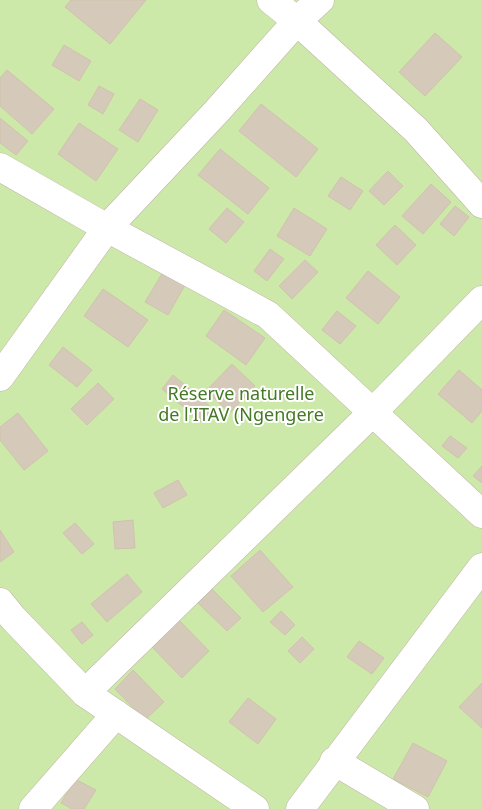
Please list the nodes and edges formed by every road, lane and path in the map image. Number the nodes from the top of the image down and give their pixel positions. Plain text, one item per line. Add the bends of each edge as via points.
1 (271, 0) edge
2 (320, 0) edge
3 (297, 22) junction
4 (0, 167) edge
5 (482, 204) edge
6 (107, 228) junction
7 (482, 300) edge
8 (0, 377) edge
9 (372, 413) junction
10 (482, 514) edge
11 (482, 568) edge
12 (0, 602) edge
13 (85, 693) junction
14 (116, 714) junction
15 (334, 761) junction
16 (33, 809) edge
17 (255, 809) edge
18 (300, 809) edge
19 (415, 809) edge

1 - 3 street
2 - 3 street
3 - 5 street via 416,130
3 - 6 street
4 - 6 street
6 - 8 street
6 - 9 street via 268,315
7 - 9 street
9 - 10 street
9 - 13 street
11 - 15 street
12 - 13 street
13 - 14 street
14 - 16 street
14 - 17 street
15 - 18 street
15 - 19 street

